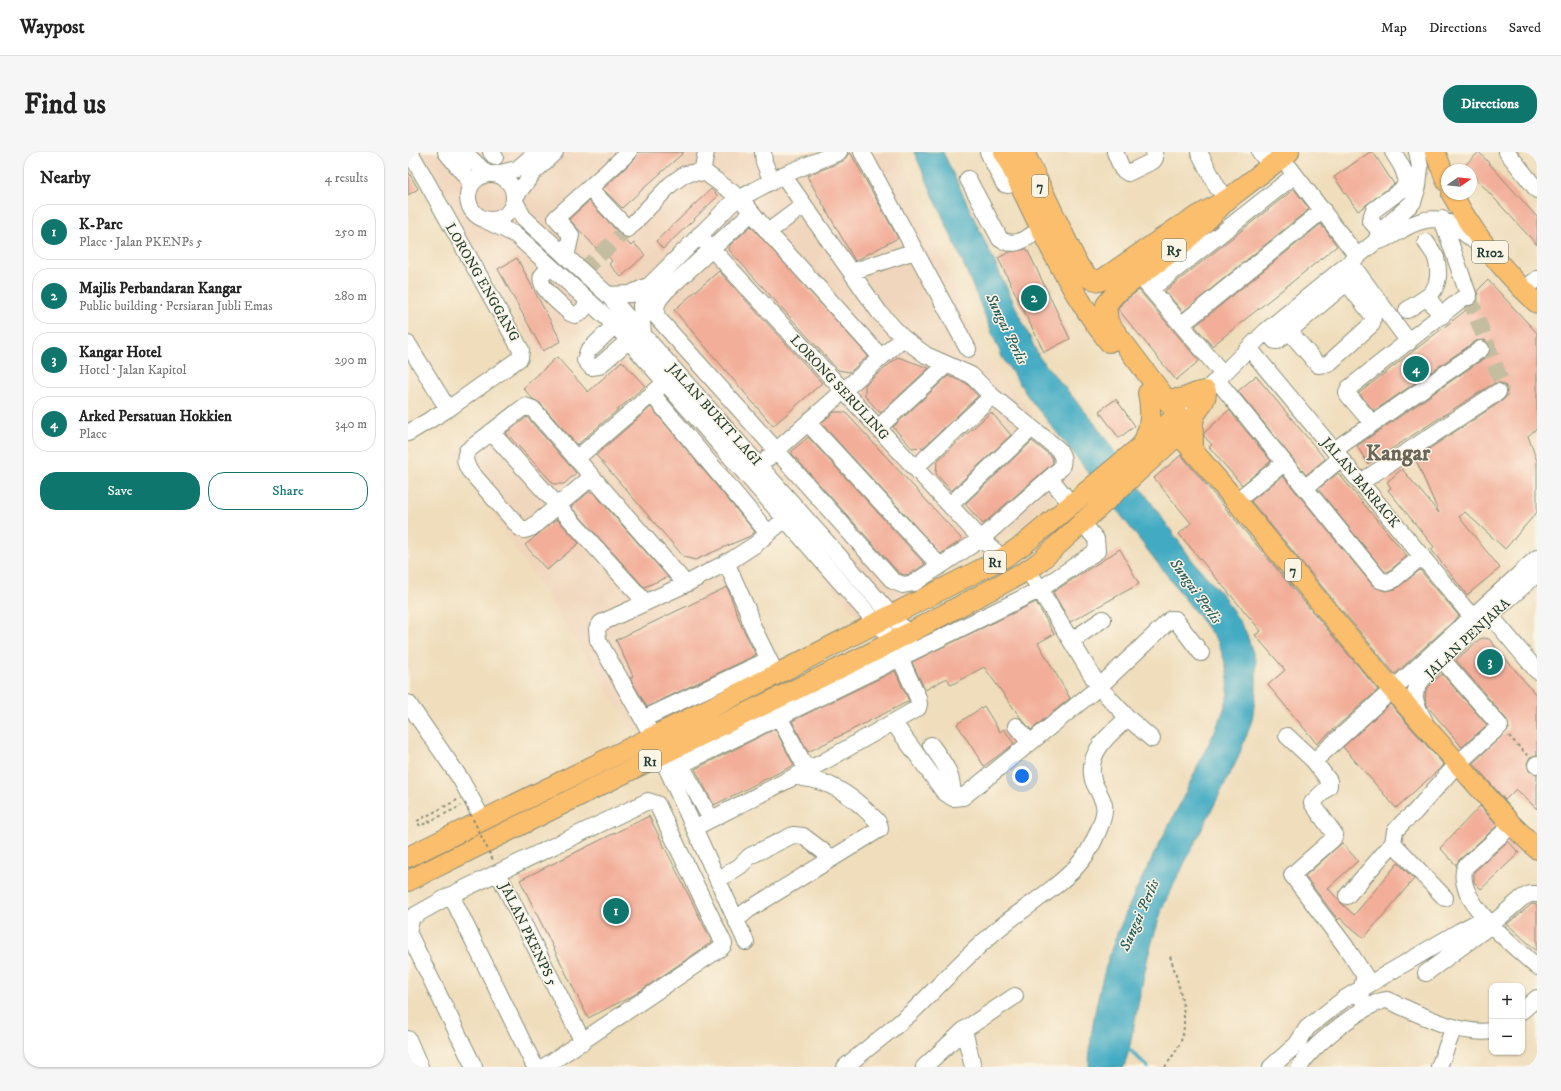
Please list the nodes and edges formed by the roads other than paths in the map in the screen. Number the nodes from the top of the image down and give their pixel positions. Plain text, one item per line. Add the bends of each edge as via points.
1 (410, 152) edge
2 (446, 152) edge
3 (464, 152) edge
4 (537, 152) edge
5 (555, 152) edge
6 (628, 152) edge
7 (706, 152) edge
8 (763, 152) edge
9 (838, 152) edge
10 (862, 152) edge
11 (988, 152) edge
12 (1004, 152) edge
13 (1024, 152) edge
14 (1116, 152) edge
15 (1154, 152) edge
16 (1199, 152) edge
17 (1393, 152) edge
18 (1418, 152) edge
19 (1435, 152) edge
20 (1506, 152) edge
21 (1276, 157) edge
22 (1441, 167) edge
23 (702, 173) junction
24 (492, 174) junction
25 (1295, 175) junction
26 (778, 179) junction
27 (968, 179) dead end
28 (1018, 180) junction
29 (472, 184) junction
30 (589, 188) junction
31 (1537, 190) edge
32 (740, 198) junction
33 (515, 199) junction
34 (1228, 199) junction
35 (1455, 200) edge
36 (804, 205) junction
37 (1323, 210) junction
38 (751, 213) junction
39 (1442, 219) junction
40 (485, 220) junction
41 (1049, 225) junction
42 (768, 232) junction
43 (699, 235) junction
44 (1377, 237) junction
45 (1426, 242) dead end
46 (712, 249) junction
47 (915, 251) junction
48 (1493, 256) junction
49 (566, 257) junction
50 (551, 266) junction
51 (1353, 268) junction
52 (851, 272) junction
53 (1145, 282) junction
54 (650, 285) junction
55 (1106, 290) junction
56 (1533, 291) edge
57 (608, 295) junction
58 (1077, 295) junction
59 (1428, 297) junction
60 (590, 302) junction
61 (1407, 310) dead end
62 (1442, 316) junction
63 (1095, 324) junction
64 (615, 325) junction
65 (1181, 325) junction
66 (1266, 331) junction
67 (1290, 332) junction
68 (636, 338) junction
69 (903, 338) junction
70 (1409, 342) junction
71 (408, 344) edge
72 (1249, 348) junction
73 (968, 349) dead end
74 (1481, 349) dead end
75 (881, 357) junction
76 (946, 365) junction
77 (666, 382) junction
78 (1215, 382) junction
79 (843, 391) junction
80 (1498, 392) dead end
81 (652, 394) junction
82 (1156, 395) junction
83 (992, 396) junction
84 (443, 401) dead end
85 (808, 423) junction
86 (1372, 423) junction
87 (1175, 424) junction
88 (878, 428) junction
89 (1031, 429) junction
90 (491, 432) junction
91 (408, 433) edge
92 (776, 451) junction
93 (1193, 451) junction
94 (1337, 454) junction
95 (1139, 456) junction
96 (576, 459) junction
97 (1284, 463) junction
98 (760, 466) junction
99 (915, 468) junction
100 (592, 477) junction
101 (1050, 478) junction
102 (1361, 482) junction
103 (1305, 488) junction
104 (1093, 498) junction
105 (1236, 500) junction
106 (1070, 504) junction
107 (558, 505) junction
108 (950, 505) junction
109 (798, 508) junction
110 (785, 518) junction
111 (1081, 521) junction
112 (768, 533) junction
113 (981, 539) junction
114 (1422, 556) junction
115 (1003, 558) junction
116 (1537, 558) edge
117 (726, 562) junction
118 (940, 566) junction
119 (1028, 570) junction
120 (1537, 574) edge
121 (686, 584) junction
122 (1039, 590) junction
123 (645, 602) junction
124 (1490, 615) junction
125 (1472, 617) junction
126 (884, 619) junction
127 (1104, 619) dead end
128 (1071, 641) junction
129 (900, 644) junction
130 (1202, 653) dead end
131 (1534, 662) edge
132 (1447, 665) dead end
133 (773, 667) junction
134 (1099, 687) junction
135 (1392, 689) junction
136 (408, 703) edge
137 (782, 709) junction
138 (1128, 718) junction
139 (643, 719) junction
140 (892, 722) junction
141 (1016, 726) dead end
142 (1430, 732) junction
143 (1287, 736) dead end
144 (653, 737) junction
145 (1152, 739) dead end
146 (1030, 743) junction
147 (931, 745) dead end
148 (1314, 761) junction
149 (670, 764) junction
150 (1457, 764) junction
151 (803, 773) junction
152 (953, 798) junction
153 (711, 819) junction
154 (483, 820) junction
155 (1512, 825) junction
156 (694, 828) junction
157 (1394, 843) junction
158 (1534, 846) edge
159 (408, 856) edge
160 (832, 858) junction
161 (496, 866) junction
162 (718, 880) junction
163 (408, 881) edge
164 (1537, 894) edge
165 (451, 895) junction
166 (1347, 896) dead end
167 (1445, 898) dead end
168 (1487, 920) junction
169 (741, 930) junction
170 (722, 940) junction
171 (1537, 967) edge
172 (1426, 973) dead end
173 (1363, 987) junction
174 (1015, 996) dead end
175 (1537, 998) edge
176 (1366, 1008) junction
177 (1525, 1008) edge
178 (1454, 1027) junction
179 (964, 1030) junction
180 (1489, 1032) edge
181 (408, 1039) edge
182 (583, 1042) junction
183 (420, 1067) edge
184 (474, 1067) edge
185 (535, 1067) edge
186 (544, 1067) edge
187 (845, 1067) edge
188 (924, 1067) edge
189 (973, 1067) edge
190 (1271, 1067) edge
191 (1300, 1067) edge
192 (1439, 1067) edge

1 - 91 street, LORONG ENGGANG via 521,350 520,358
2 - 29 street
3 - 24 street
4 - 24 street via 517,169
5 - 33 street via 532,172
6 - 30 street
7 - 23 street
8 - 26 street via 764,162
9 - 26 street
10 - 47 street
11 - 28 street via 1004,184 1008,185
12 - 28 main road, 7
13 - 41 main road, 7
14 - 15 street via 1122,169 1128,173 1154,161
16 - 34 street via 1217,187
17 - 44 street via 1404,170 1406,183 1404,188 1374,210 1370,220
18 - 44 street via 1420,167 1413,202
19 - 22 main road
20 - 31 street
21 - 25 street
21 - 34 main road, R5
23 - 30 street via 685,174 671,184 628,228
23 - 32 street
24 - 29 street via 478,178
24 - 33 street via 509,182
25 - 37 street
25 - 53 street
26 - 32 street
26 - 36 street
27 - 41 street via 1000,239 1007,243 1017,244
28 - 41 main road, 7
29 - 40 street via 468,198 470,205 473,212
30 - 49 street via 556,218 571,235
32 - 38 street
32 - 43 street via 727,207
33 - 40 street via 507,215 492,221
33 - 49 street, JALAN BUKIT LAGI via 523,217
34 - 53 main road, R5
34 - 55 main road, R5 via 1180,226
35 - 48 main road, R102
36 - 42 street
36 - 52 street
37 - 51 street
37 - 65 street
38 - 42 street
38 - 46 street
39 - 44 street via 1418,220 1383,240
39 - 48 street
39 - 62 street via 1468,296
40 - 50 street, JALAN BUKIT LAGI via 516,234
41 - 55 main road, 7 via 1088,278 1097,280
41 - 58 main road, 7
42 - 75 street
43 - 46 street, LORONG SERULING
43 - 54 street
44 - 51 street
45 - 59 street via 1436,258 1438,273 1434,293
46 - 79 street, LORONG SERULING
46 - 92 street via 666,290 657,302 657,317
47 - 52 street
47 - 73 street
48 - 56 main road, R102
49 - 57 street, JALAN BUKIT LAGI
50 - 60 street, JALAN BUKIT LAGI
50 - 60 street via 542,275 544,289 575,315
51 - 66 street
51 - 67 street
51 - 67 street via 1373,316 1372,324 1328,364 1318,365
51 - 70 street
52 - 69 street via 879,312
53 - 55 main road, R5
53 - 65 street
54 - 57 street via 630,294
54 - 68 street via 641,306
55 - 58 main road
55 - 63 main road via 1095,315
55 - 82 main road, R5 via 1108,322
57 - 68 street, JALAN BUKIT LAGI
58 - 63 main road, 7
59 - 61 street
59 - 62 street
60 - 64 street, JALAN BUKIT LAGI
62 - 70 street
63 - 82 main road, 7
64 - 68 street, JALAN BUKIT LAGI
64 - 68 street via 588,351 584,360 591,367 599,366
65 - 78 street
66 - 67 street via 1274,341
66 - 72 street
68 - 77 street, JALAN BUKIT LAGI
68 - 98 street, JALAN BUKIT LAGI
69 - 75 street
69 - 76 street via 926,355
70 - 86 street via 1347,392
71 - 84 street
72 - 78 street
72 - 94 street, JALAN BARRACK
74 - 86 street
75 - 79 street
76 - 83 street via 971,374
76 - 88 street
77 - 81 street
77 - 110 street, JALAN BUKIT LAGI
78 - 82 main road via 1186,398 1177,400
78 - 87 street
78 - 93 main road via 1193,422
78 - 97 street
79 - 85 street
79 - 88 street, LORONG SERULING
80 - 102 street
81 - 96 street
81 - 112 street
82 - 87 main road, 7
82 - 95 main road via 1151,407 1148,435
83 - 89 street
83 - 99 street
85 - 92 street
85 - 118 street
86 - 94 street
87 - 93 main road, 7
87 - 95 main road, R1
88 - 99 street, LORONG SERULING
89 - 101 street via 1058,449 1062,455 1064,462 1061,468
89 - 108 street
90 - 96 street via 525,406 529,406
90 - 107 street
90 - 107 street via 467,451 465,463 468,470 520,528 531,528
92 - 98 street
92 - 118 street via 893,580 903,585 914,583
93 - 105 main road, 7
94 - 102 street, JALAN BARRACK
94 - 103 street
95 - 104 main road, R1
96 - 100 street
97 - 103 street
97 - 105 street
98 - 109 street, JALAN BUKIT LAGI
99 - 108 street, LORONG SERULING
100 - 107 street
100 - 121 street
101 - 106 street
101 - 113 street
102 - 114 street, JALAN BARRACK
103 - 114 street via 1380,580 1393,580
104 - 106 main road, R1
104 - 111 main road, R1
105 - 135 main road, 7
106 - 115 main road, R1 via 1023,545
107 - 123 street
108 - 113 street, LORONG SERULING
109 - 110 street
109 - 126 street, JALAN BUKIT LAGI
110 - 112 street
110 - 126 street, JALAN BUKIT LAGI
111 - 119 main road, R1
111 - 122 street via 1096,540 1097,551
112 - 117 street via 756,544
113 - 115 street, LORONG SERULING
113 - 118 street
114 - 125 street, JALAN BARRACK
115 - 126 main road, R1
116 - 125 street, JALAN PENJARA
117 - 121 street
117 - 133 street
119 - 122 street
119 - 129 main road, R1
120 - 124 street, JALAN PENJARA
121 - 123 street
122 - 128 street
122 - 129 street
123 - 139 street via 605,620 597,629 598,640
124 - 131 street
124 - 142 street, JALAN PENJARA via 1419,684 1415,693 1416,703
125 - 135 street, JALAN PENJARA
126 - 129 street, JALAN BUKIT LAGI
126 - 133 main road, R1
127 - 128 street
128 - 134 street
129 - 137 main road, R1
129 - 140 street, JALAN BUKIT LAGI via 920,704 918,708
130 - 134 street via 1174,619
132 - 150 street via 1500,726
133 - 139 street
133 - 144 main road, R1
134 - 138 street
134 - 146 street
135 - 142 main road, 7
135 - 148 street, JALAN PENJARA
136 - 154 street via 460,778
137 - 149 main road, R1
137 - 151 street
138 - 145 street
138 - 187 street via 1095,754 1091,770 1105,806 1104,817 1083,860 1067,876 997,930 911,1012
139 - 144 street
140 - 151 street
140 - 152 street via 944,792
141 - 146 street
142 - 150 main road, 7
143 - 148 street
144 - 154 main road, R1
146 - 152 street via 964,797
147 - 152 street via 951,776
148 - 173 street via 1329,781 1329,786 1312,803 1335,835 1292,875 1365,976
149 - 153 street
149 - 156 street
149 - 163 main road, R1
150 - 155 main road, 7
150 - 157 street via 1395,831
151 - 153 street
151 - 160 street via 802,778 840,790 855,799 880,825 880,828
153 - 156 street
154 - 159 main road, R1
155 - 158 main road, 7
155 - 168 street via 1465,867 1463,874 1468,893
156 - 162 street
157 - 166 street
157 - 167 street
160 - 162 street via 803,836 793,835 750,856
160 - 169 street via 748,910
161 - 165 street, JALAN PKENPS 5
161 - 170 street via 648,801 654,802
161 - 182 street, JALAN PKENPS 5
162 - 169 street
164 - 168 street via 1522,898
165 - 184 street, JALAN PKENPS 5 via 415,914 409,922 408,932
165 - 185 street
168 - 171 street
168 - 172 street
168 - 173 street
169 - 170 street
170 - 182 street via 722,947
173 - 176 street via 1360,994
173 - 190 street via 1307,1028 1297,1044
174 - 179 street
175 - 177 street
176 - 178 street via 1387,1000
176 - 191 street via 1335,1030 1303,1059
178 - 180 street
178 - 192 street
179 - 188 street
179 - 189 street
181 - 183 street
182 - 186 street

